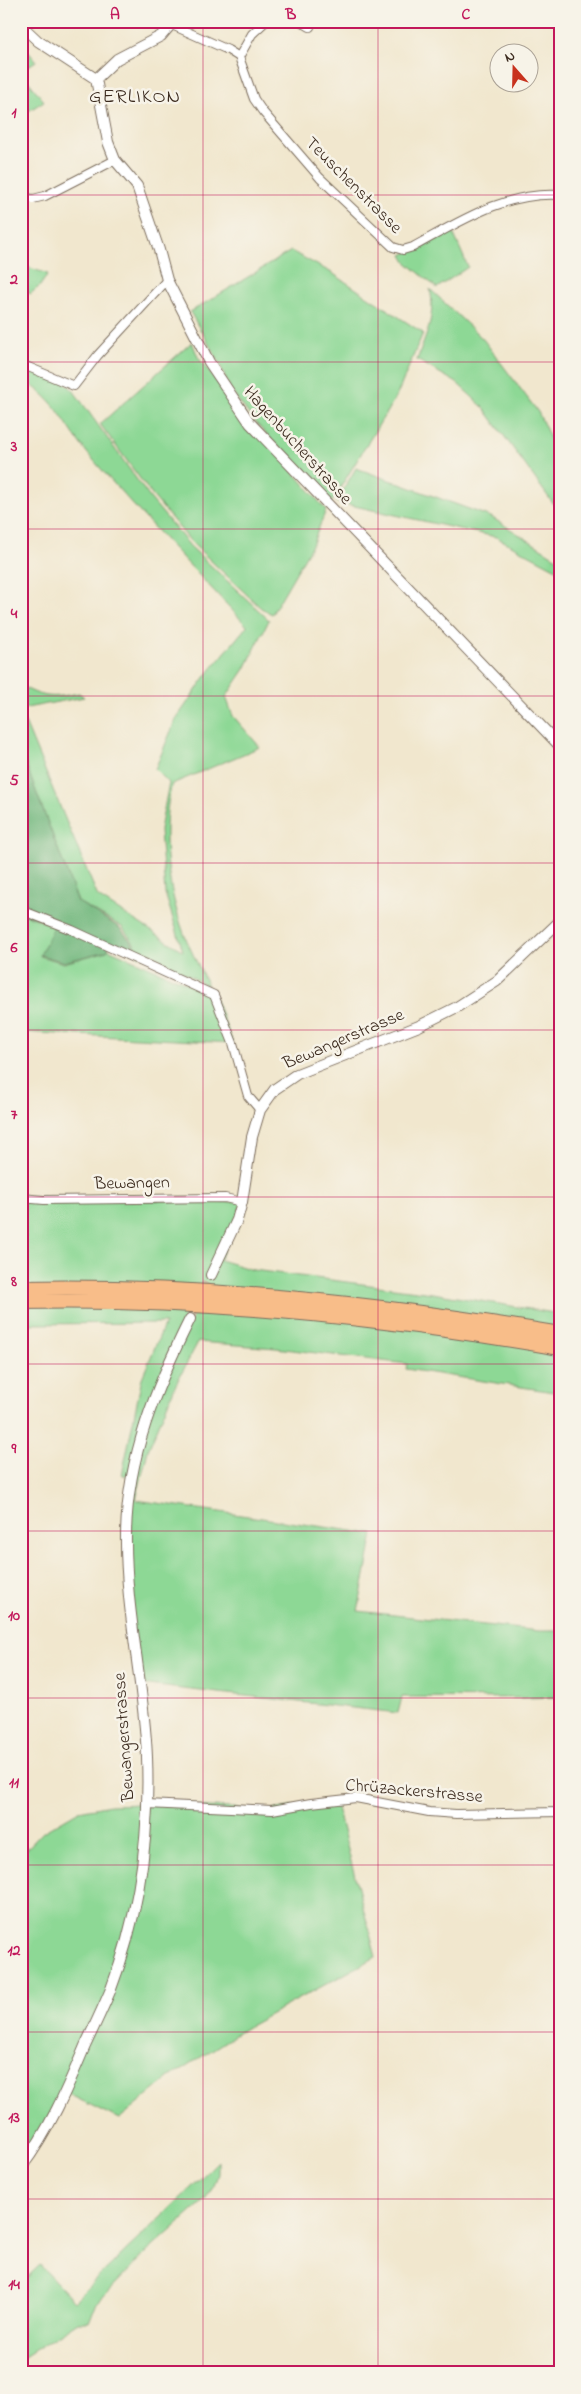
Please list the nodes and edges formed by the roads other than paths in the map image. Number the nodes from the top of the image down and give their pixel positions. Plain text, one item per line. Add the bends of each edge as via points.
1 (266, 21) edge
2 (300, 21) edge
3 (173, 23) edge
4 (21, 26) edge
5 (310, 27) dead end
6 (238, 57) junction
7 (96, 79) junction
8 (116, 160) junction
9 (560, 195) edge
10 (21, 198) edge
11 (167, 280) junction
12 (21, 364) edge
13 (560, 746) edge
14 (21, 910) edge
15 (560, 921) edge
16 (260, 1110) junction
17 (21, 1198) edge
18 (242, 1202) junction
19 (211, 1275) tunnel mouth
20 (21, 1288) edge
21 (21, 1302) edge
22 (190, 1319) tunnel mouth
23 (560, 1334) edge
24 (560, 1348) edge
25 (147, 1804) junction
26 (560, 1812) edge
27 (21, 2168) edge

1 - 6 street via 252,34
2 - 5 street
3 - 6 street
3 - 7 street via 161,36 117,59
4 - 7 street
6 - 9 street, Teuschenstrasse via 254,99 263,112 320,178 393,247 408,249 496,204 538,193
7 - 8 street, Hagenbucherstrasse via 106,134
8 - 10 street via 45,196
8 - 11 street, Hagenbucherstrasse via 137,186
11 - 12 street via 74,386
11 - 13 street, Hagenbucherstrasse via 209,362 250,423
14 - 16 street via 214,995 233,1043 248,1096
15 - 16 street, Bewangerstrasse via 496,981 457,1007 419,1026 296,1074 275,1089
16 - 18 street, Bewangerstrasse via 252,1137
17 - 18 street, Bewangen via 225,1198
18 - 19 street, Bewangerstrasse via 227,1245
20 - 23 highway via 234,1292 366,1305
21 - 24 highway via 147,1302 240,1307 396,1323
22 - 25 street, Bewangerstrasse via 159,1383 142,1429 126,1525 128,1583 147,1755
25 - 26 street, Chrüzackerstrasse via 272,1810 356,1798 456,1814
25 - 27 street, Bewangerstrasse via 134,1912 110,1989 66,2093 41,2141

